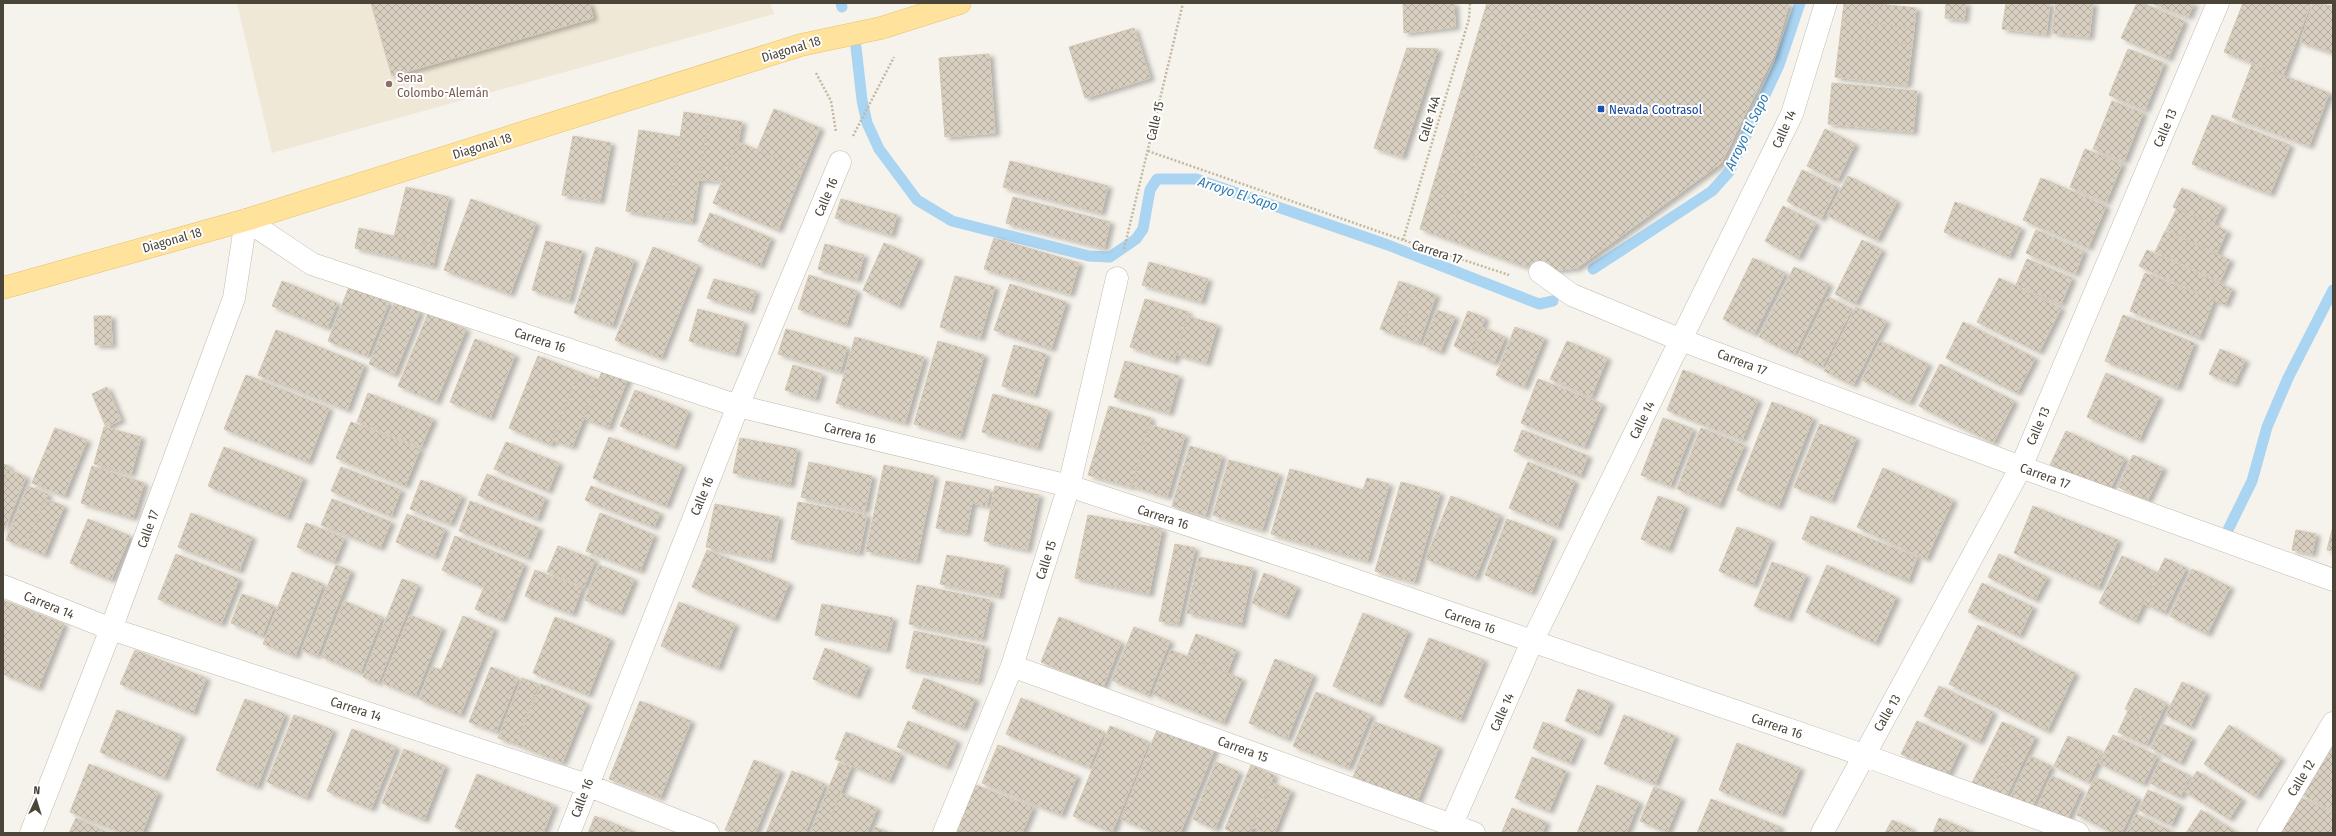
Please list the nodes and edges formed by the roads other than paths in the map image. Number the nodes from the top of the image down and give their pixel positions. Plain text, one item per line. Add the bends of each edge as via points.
1 (960, 3) edge
2 (1826, 3) edge
3 (2218, 3) edge
4 (840, 162) road end
5 (246, 220) junction
6 (1540, 272) dead end
7 (1117, 278) dead end
8 (3, 288) edge
9 (1681, 340) junction
10 (738, 406) junction
11 (2020, 467) junction
12 (1070, 486) junction
13 (2333, 580) edge
14 (3, 586) edge
15 (111, 629) junction
16 (1532, 642) junction
17 (1012, 666) junction
18 (2333, 724) edge
19 (1863, 755) junction
20 (587, 785) junction
21 (1450, 829) edge
22 (31, 833) edge
23 (569, 833) edge
24 (708, 833) edge
25 (944, 833) edge
26 (1474, 833) edge
27 (1822, 833) edge
28 (2078, 833) edge
29 (2268, 833) edge

1 - 5 main road, Diagonal 18 via 880,28 810,43
2 - 9 street, Calle 14 via 1792,114
3 - 11 street, Calle 13
4 - 10 street, Calle 16
5 - 8 main road, Diagonal 18
5 - 10 street, Carrera 16 via 312,264
5 - 15 street, Calle 17 via 234,298
6 - 9 street, Carrera 17 via 1572,295
7 - 12 street, Calle 15
9 - 11 street, Carrera 17
9 - 16 street, Calle 14
10 - 12 street, Carrera 16
10 - 20 street, Calle 16
11 - 13 street, Carrera 17
11 - 19 street, Calle 13 via 1908,677
12 - 16 street, Carrera 16 via 1314,566
12 - 17 street, Calle 15
14 - 15 street, Carrera 14
15 - 20 street, Carrera 14
15 - 22 street, Calle 17
16 - 19 street, Carrera 16
16 - 21 street, Calle 14
17 - 21 street, Carrera 15
17 - 25 street, Calle 15
18 - 29 street, Calle 12
19 - 27 street, Calle 13
19 - 28 street, Carrera 16
20 - 23 street, Calle 16
20 - 24 street, Carrera 14
21 - 26 street, Carrera 15

